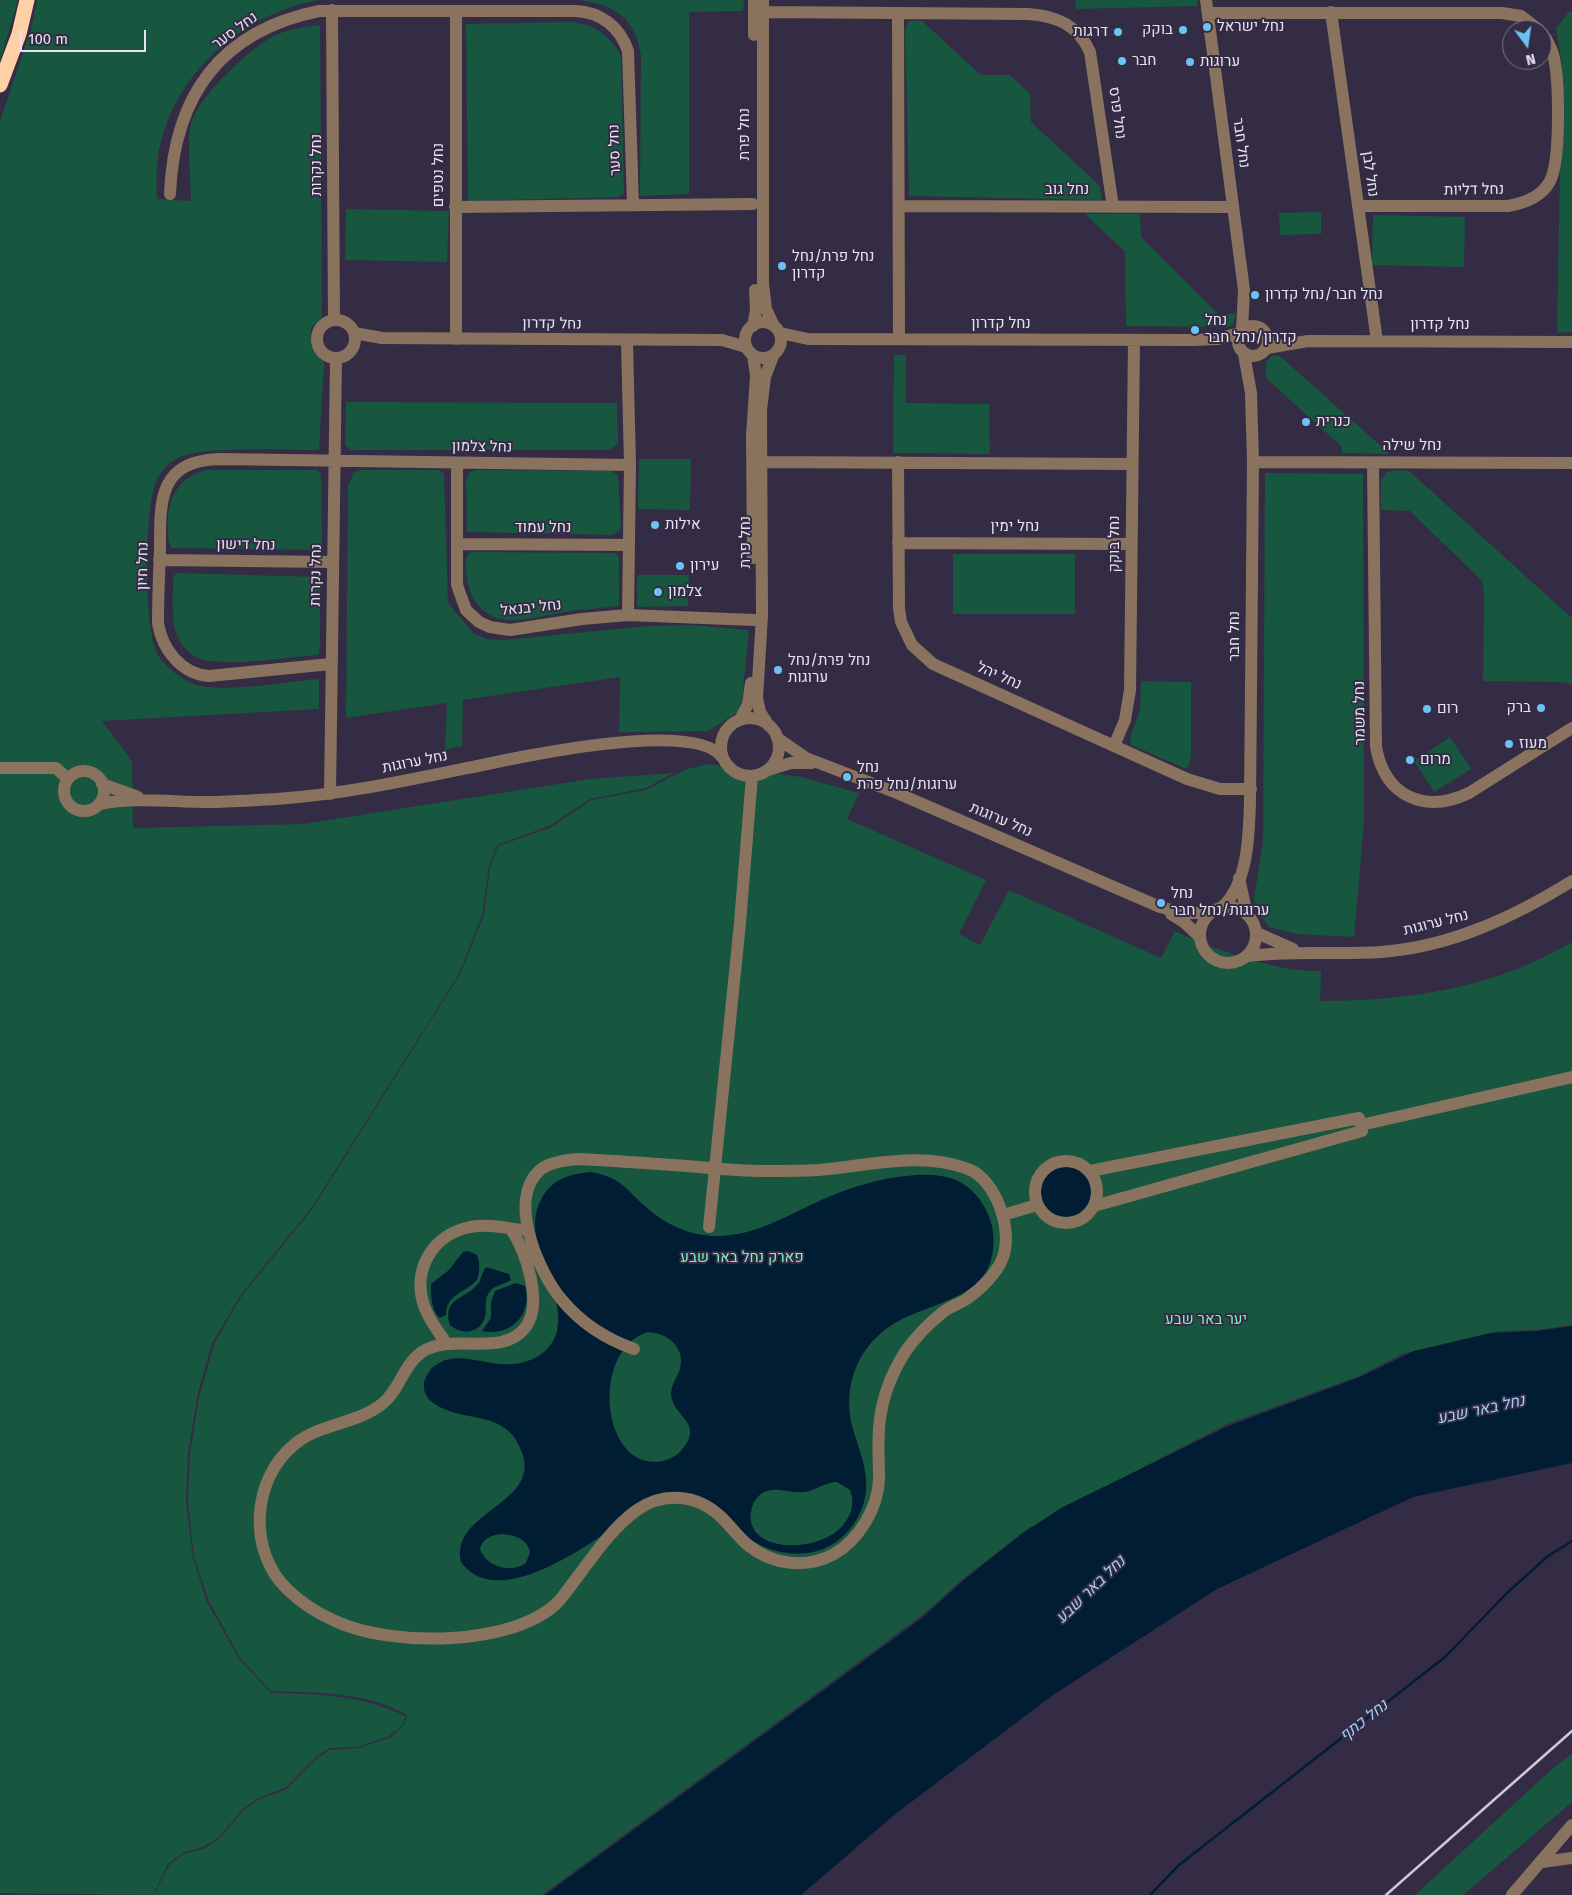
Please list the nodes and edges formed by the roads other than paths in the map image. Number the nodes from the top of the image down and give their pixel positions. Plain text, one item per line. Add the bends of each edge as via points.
1 (27, 0) edge
2 (754, 0) edge
3 (763, 6) edge
4 (1207, 6) edge
5 (332, 10) junction
6 (456, 11) junction
7 (1331, 12) junction
8 (898, 13) junction
9 (1526, 20) edge
10 (1552, 50) edge
11 (0, 85) edge
12 (170, 194) dead end
13 (753, 204) junction
14 (633, 205) junction
15 (455, 206) junction
16 (900, 206) junction
17 (1358, 206) junction
18 (1114, 207) junction
19 (1233, 207) junction
20 (1244, 290) junction
21 (334, 320) junction
22 (750, 328) junction
23 (777, 329) junction
24 (1263, 330) junction
25 (1241, 332) junction
26 (354, 339) junction
27 (456, 339) junction
28 (808, 339) junction
29 (722, 340) junction
30 (899, 340) junction
31 (1134, 340) junction
32 (1193, 340) junction
33 (627, 341) junction
34 (1308, 341) junction
35 (1377, 341) junction
36 (1572, 342) edge
37 (750, 351) junction
38 (1242, 351) junction
39 (1264, 351) junction
40 (776, 353) junction
41 (336, 358) junction
42 (1251, 393) junction
43 (333, 461) junction
44 (762, 462) junction
45 (898, 462) junction
46 (1253, 462) junction
47 (1373, 462) junction
48 (457, 463) junction
49 (1572, 463) edge
50 (1132, 464) junction
51 (630, 465) junction
52 (898, 543) junction
53 (457, 544) junction
54 (1131, 544) junction
55 (629, 545) junction
56 (159, 560) junction
57 (332, 562) junction
58 (628, 615) junction
59 (754, 620) junction
60 (331, 664) junction
61 (740, 720) junction
62 (769, 726) junction
63 (1572, 728) edge
64 (724, 735) junction
65 (777, 738) junction
66 (689, 742) junction
67 (1114, 746) junction
68 (722, 757) junction
69 (828, 765) junction
70 (0, 768) edge
71 (768, 770) junction
72 (752, 776) junction
73 (68, 779) junction
74 (102, 784) junction
75 (1251, 790) junction
76 (330, 794) junction
77 (145, 799) junction
78 (99, 804) junction
79 (1240, 878) junction
80 (1572, 881) edge
81 (1160, 907) junction
82 (1222, 907) junction
83 (1210, 914) junction
84 (1247, 914) junction
85 (1257, 933) junction
86 (1200, 937) junction
87 (1297, 951) junction
88 (1248, 956) junction
89 (1572, 1077) edge
90 (1361, 1124) junction
91 (715, 1168) junction
92 (1090, 1171) junction
93 (1037, 1205) junction
94 (1094, 1206) junction
95 (1003, 1215) junction
96 (709, 1227) dead end
97 (512, 1229) junction
98 (528, 1232) junction
99 (446, 1343) junction
100 (634, 1349) dead end
101 (1572, 1825) edge
102 (1572, 1858) edge
103 (1542, 1862) junction
104 (1512, 1895) edge

1 - 11 highway via 19,34
2 - 13 street, נחל פרת
3 - 8 street, נחל פרס
3 - 23 street, נחל פרת via 763,284 766,309
4 - 7 street
4 - 19 street, נחל חבר
5 - 6 street, נחל סער
5 - 12 street, נחל סער via 301,15 266,28 234,48 208,75 188,106 181,124 172,160
5 - 21 street, נחל נקרות
6 - 14 street, נחל סער via 581,11 598,16 618,30 629,57
6 - 15 street, נחל נטפים
7 - 9 street via 1502,13
7 - 17 street, נחל לבן
8 - 16 street
8 - 18 street, נחל פרס via 1041,15 1061,20 1078,32 1094,65
10 - 17 street, נחל דליות via 1555,60 1556,161 1550,181 1543,190 1527,201 1508,206
13 - 14 street
13 - 22 street, נחל פרת via 756,310
14 - 15 street
15 - 27 street, נחל נטפים
16 - 18 street, נחל גוב
16 - 30 street
17 - 35 street, נחל לבן
18 - 19 street, נחל גוב
19 - 20 street, נחל חבר
20 - 24 street, נחל חבר
20 - 25 street, נחל חבר
21 - 26 street via 346,323
21 - 41 street via 322,326 317,339 322,351
22 - 23 street via 763,322
22 - 29 street, נחל קדרון
22 - 37 street via 745,340
23 - 28 street, נחל קדרון
23 - 40 street via 782,343
24 - 25 street via 1249,326
24 - 34 street, נחל קדרון
24 - 39 street via 1268,341
25 - 32 street, נחל קדרון via 1218,339
25 - 38 street via 1237,341
26 - 27 street, נחל קדרון
26 - 41 street via 347,354
27 - 33 street, נחל קדרון
28 - 30 street, נחל קדרון
28 - 40 street, נחל קדרון
29 - 33 street, נחל קדרון
29 - 37 street, נחל קדרון
30 - 31 street, נחל קדרון
31 - 32 street, נחל קדרון
31 - 50 street, נחל בוקק
32 - 38 street, נחל קדרון
33 - 51 street
34 - 35 street, נחל קדרון
34 - 39 street, נחל קדרון
35 - 36 street, נחל קדרון
37 - 40 street via 763,359
37 - 59 street, נחל פרת via 756,370 752,436
38 - 39 street via 1252,356
38 - 42 street, נחל חבר
39 - 42 street, נחל חבר
40 - 44 street, נחל פרת via 767,369 763,386
41 - 43 street, נחל נקרות
42 - 46 street, נחל חבר
43 - 48 street, נחל צלמון
43 - 56 street, נחל חיון via 218,459 198,461 183,467 172,478 162,497
43 - 57 street, נחל נקרות
44 - 45 street
44 - 62 street, נחל פרת via 762,616 758,698 760,712
45 - 50 street
45 - 52 street, נחל יהל
46 - 47 street, נחל שילה
46 - 75 street, נחל חבר
47 - 49 street, נחל שילה
47 - 63 street, נחל משמר via 1375,737 1386,776 1400,791 1420,801 1452,800 1470,793
48 - 51 street, נחל צלמון
48 - 53 street, נחל יבנאל
50 - 54 street, נחל בוקק
51 - 55 street
52 - 54 street, נחל ימין
52 - 67 street, נחל יהל via 901,622 905,634 921,655 932,664
53 - 55 street, נחל עמוד
53 - 58 street, נחל יבנאל via 458,593 466,610 490,627 510,630
54 - 67 street, נחל בוקק via 1130,696 1125,720
55 - 58 street
56 - 57 street, נחל דישון
56 - 60 street, נחל חיון via 159,630 170,653 186,669 209,676
57 - 60 street, נחל נקרות
58 - 59 street, נחל יבנאל
59 - 61 street, נחל פרת via 750,694
60 - 76 street, נחל נקרות
61 - 62 street via 757,720
61 - 64 street
62 - 65 street
64 - 66 street, נחל ערוגות
64 - 68 street via 720,748
65 - 69 street, נחל ערוגות via 796,752
65 - 71 street via 776,759
66 - 68 street, נחל ערוגות via 717,750
66 - 76 street, נחל ערוגות via 644,741 591,746
67 - 75 street, נחל יהל via 1200,784 1226,790
68 - 72 street via 736,773
69 - 71 street, נחל ערוגות via 798,762
69 - 81 street, נחל ערוגות
70 - 73 street via 56,768
71 - 72 street
72 - 91 street
73 - 74 street via 76,773 85,772 96,776
73 - 78 street via 64,793 71,807 85,811
74 - 77 street, נחל ערוגות
74 - 78 street via 104,793
75 - 79 street, נחל חבר
76 - 77 street, נחל ערוגות via 209,802
77 - 78 street, נחל ערוגות
79 - 82 street, נחל חבר via 1230,899
79 - 84 street, נחל חבר
80 - 87 street, נחל ערוגות via 1495,923 1439,941 1383,952
81 - 83 street, נחל ערוגות via 1183,913
81 - 86 street, נחל ערוגות
82 - 83 street
82 - 84 street via 1236,908
83 - 86 street via 1202,924
84 - 85 street
85 - 87 street, נחל ערוגות
85 - 88 street via 1255,946
86 - 88 street via 1204,951 1218,962 1236,963
87 - 88 street, נחל ערוגות
89 - 90 street
90 - 92 street
90 - 94 street
91 - 95 street via 819,1170 880,1162 929,1161 972,1170 1000,1205
91 - 96 street
91 - 98 street via 578,1159 562,1161 540,1169 532,1179 528,1191
92 - 93 street via 1068,1161 1049,1166 1035,1185
92 - 94 street via 1097,1190
93 - 94 street via 1050,1219 1063,1223 1083,1218
93 - 95 street
95 - 99 street via 1006,1226 1002,1259 983,1285 968,1298 943,1311 919,1335 895,1370 880,1418 879,1483 874,1504 865,1524 834,1553 815,1562 794,1564 772,1559 750,1547 710,1508 688,1498 662,1498 625,1519 559,1601 533,1620 444,1639 393,1637 359,1630 320,1615 302,1603 272,1571 263,1550 260,1525 264,1490 275,1465 296,1443 330,1425 378,1407 392,1394 417,1356 430,1347
97 - 98 street
97 - 99 street via 524,1253 531,1283 533,1310 526,1326 515,1336 499,1342
97 - 99 street via 478,1226 459,1231 440,1242 426,1258 420,1276 421,1296 428,1316
98 - 100 street via 542,1270 562,1300 586,1323 611,1340
101 - 103 street
102 - 103 street
103 - 104 street

